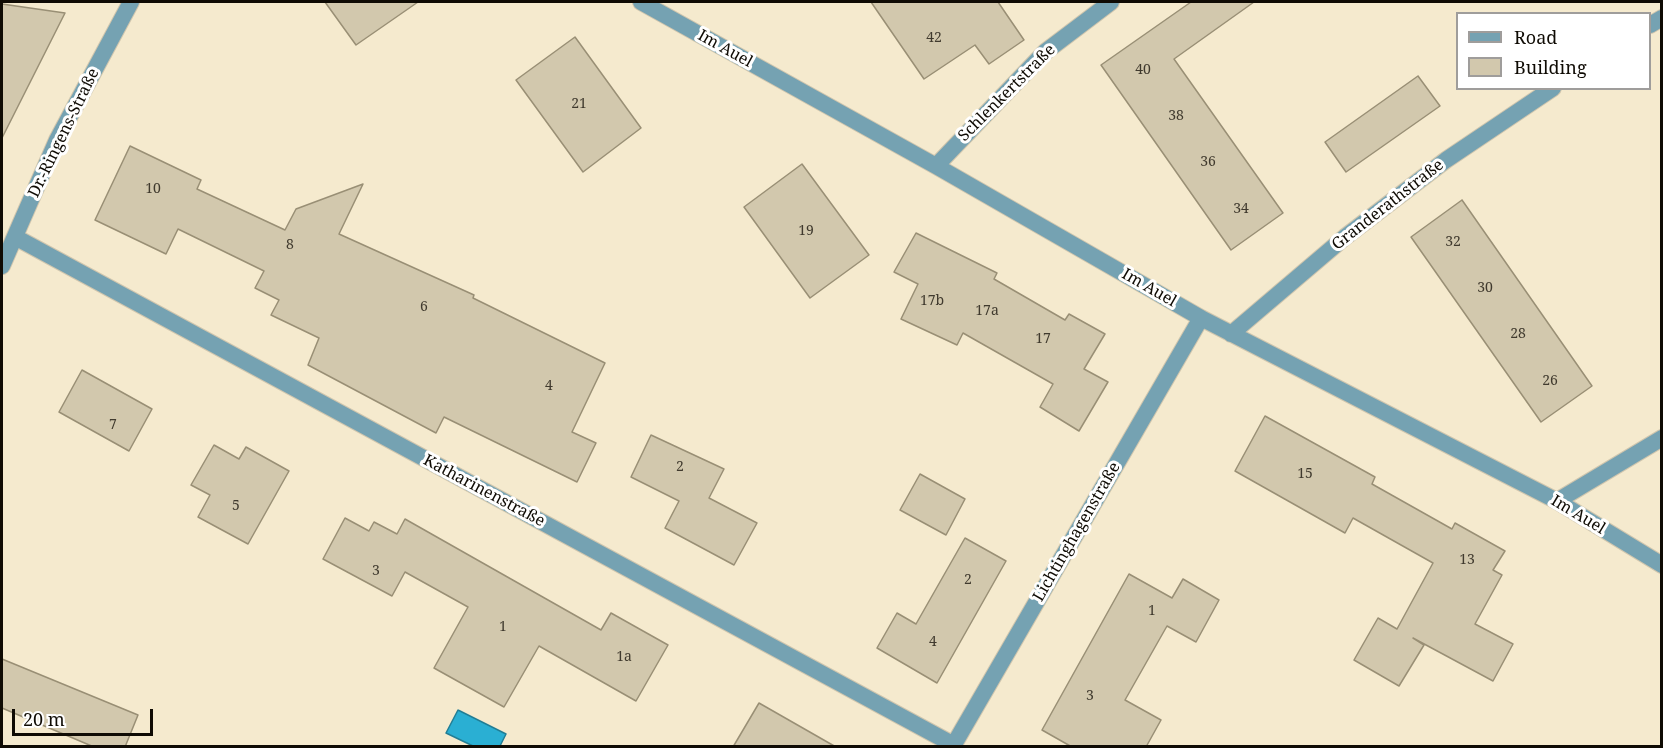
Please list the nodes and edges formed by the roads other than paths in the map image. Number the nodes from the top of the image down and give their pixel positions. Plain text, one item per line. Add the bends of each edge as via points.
1 (131, 2) edge
2 (640, 2) edge
3 (1111, 2) edge
4 (1550, 90) edge
5 (936, 166) junction
6 (15, 237) junction
7 (2, 266) edge
8 (1201, 318) junction
9 (1232, 334) junction
10 (1662, 438) edge
11 (1557, 501) junction
12 (1662, 565) edge
13 (954, 746) edge

1 - 6 street, Dr.-Ringens-Straße via 57,141
2 - 5 street, Im Auel
3 - 5 street, Schlenkertstraße via 1045,52
4 - 9 street, Granderathstraße via 1446,160 1345,237
5 - 8 street, Im Auel
6 - 7 street, Dr.-Ringens-Straße
6 - 13 street, Katharinenstraße
8 - 9 street, Im Auel
8 - 13 street, Lichtinghagenstraße
9 - 11 street, Im Auel
10 - 11 street
11 - 12 street, Im Auel

